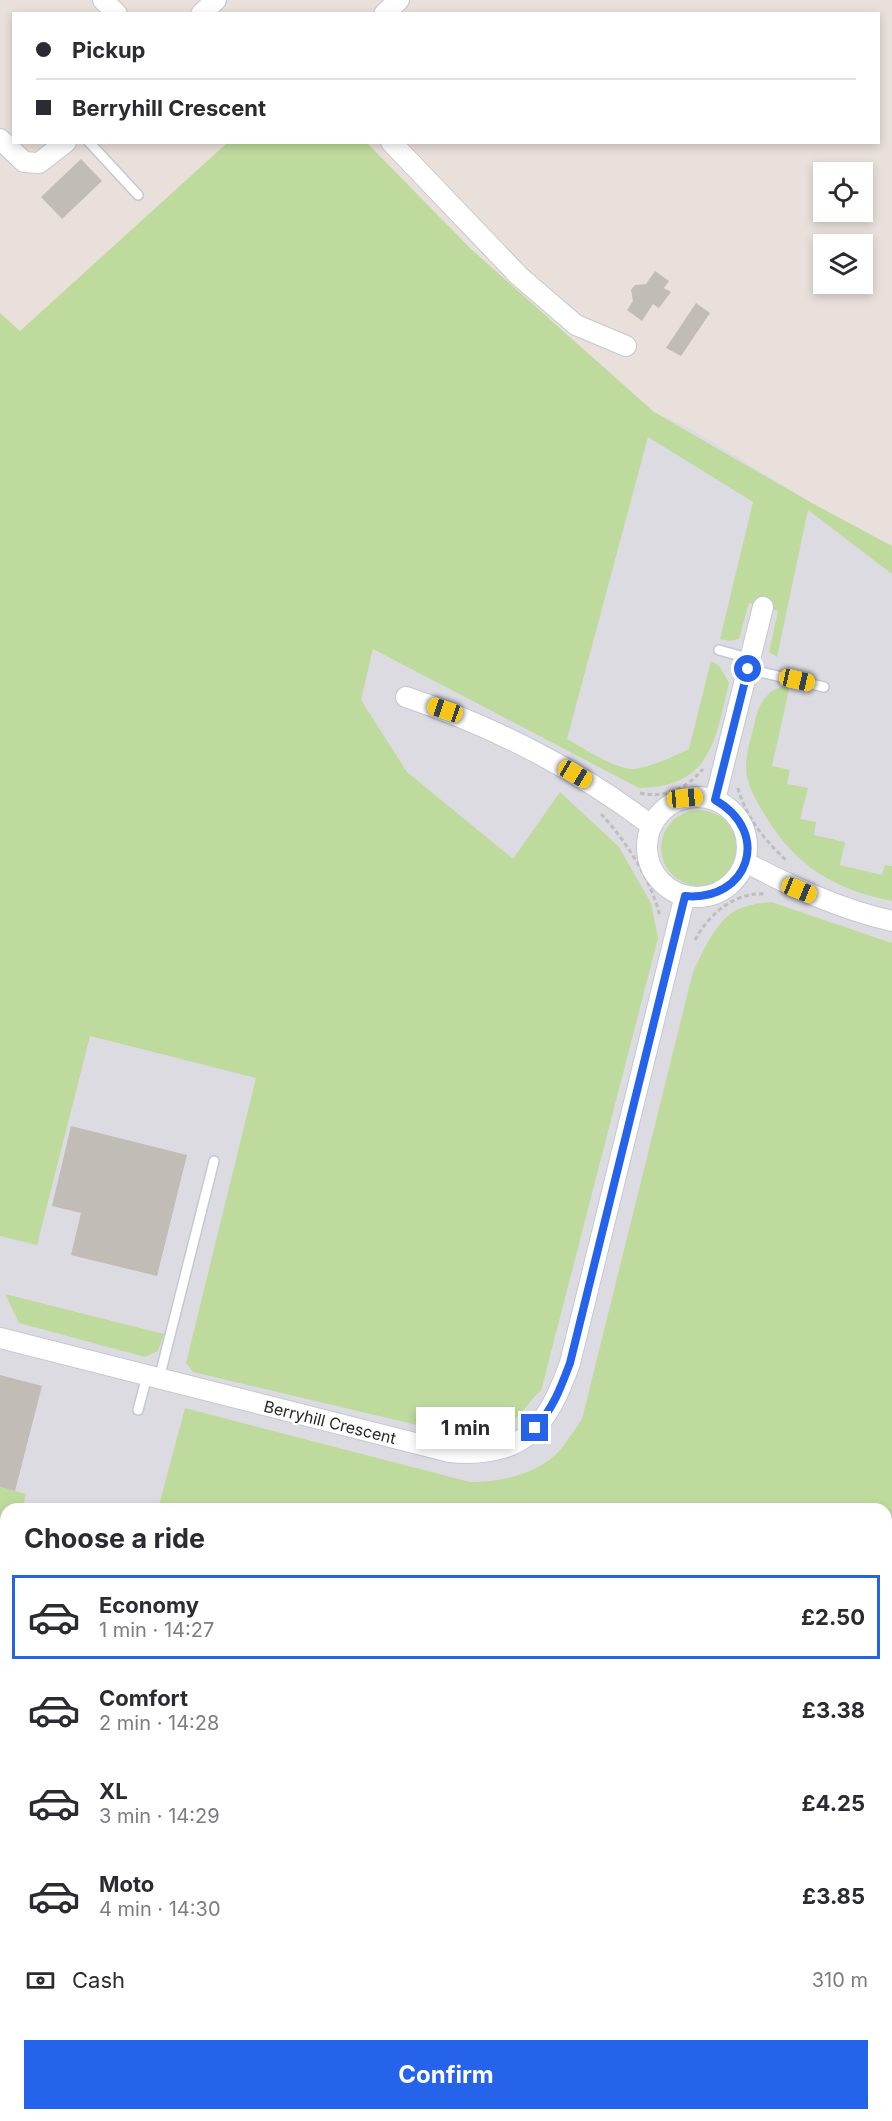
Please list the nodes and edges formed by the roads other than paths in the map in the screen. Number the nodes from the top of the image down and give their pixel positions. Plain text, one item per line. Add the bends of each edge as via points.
1 (103, 0) edge
2 (216, 0) edge
3 (399, 0) edge
4 (115, 12) edge
5 (203, 12) edge
6 (386, 12) edge
7 (0, 139) edge
8 (64, 144) edge
9 (91, 144) edge
10 (394, 144) edge
11 (138, 195) dead end
12 (626, 346) dead end
13 (763, 607) dead end
14 (719, 650) dead end
15 (749, 664) junction
16 (824, 687) dead end
17 (406, 697) dead end
18 (715, 800) junction
19 (652, 826) junction
20 (745, 862) junction
21 (685, 896) junction
22 (892, 921) edge
23 (214, 1161) dead end
24 (0, 1338) edge
25 (153, 1378) junction
26 (138, 1410) dead end

1 - 4 street
2 - 5 street
3 - 6 street
7 - 8 street via 24,162 39,164
9 - 11 lane
10 - 12 street via 519,276 576,325
13 - 15 street
14 - 15 lane
15 - 16 lane
15 - 18 street
17 - 19 street via 455,714 544,756
18 - 19 street via 700,797 678,801 660,813
18 - 20 street via 739,818 748,847
19 - 21 street via 647,843 656,876
20 - 21 street via 728,887 715,894
20 - 22 street via 840,907
21 - 25 street, Berryhill Crescent via 570,1363 558,1396 527,1438 491,1452 450,1452
23 - 25 lane
24 - 25 street, Berryhill Crescent
25 - 26 lane

